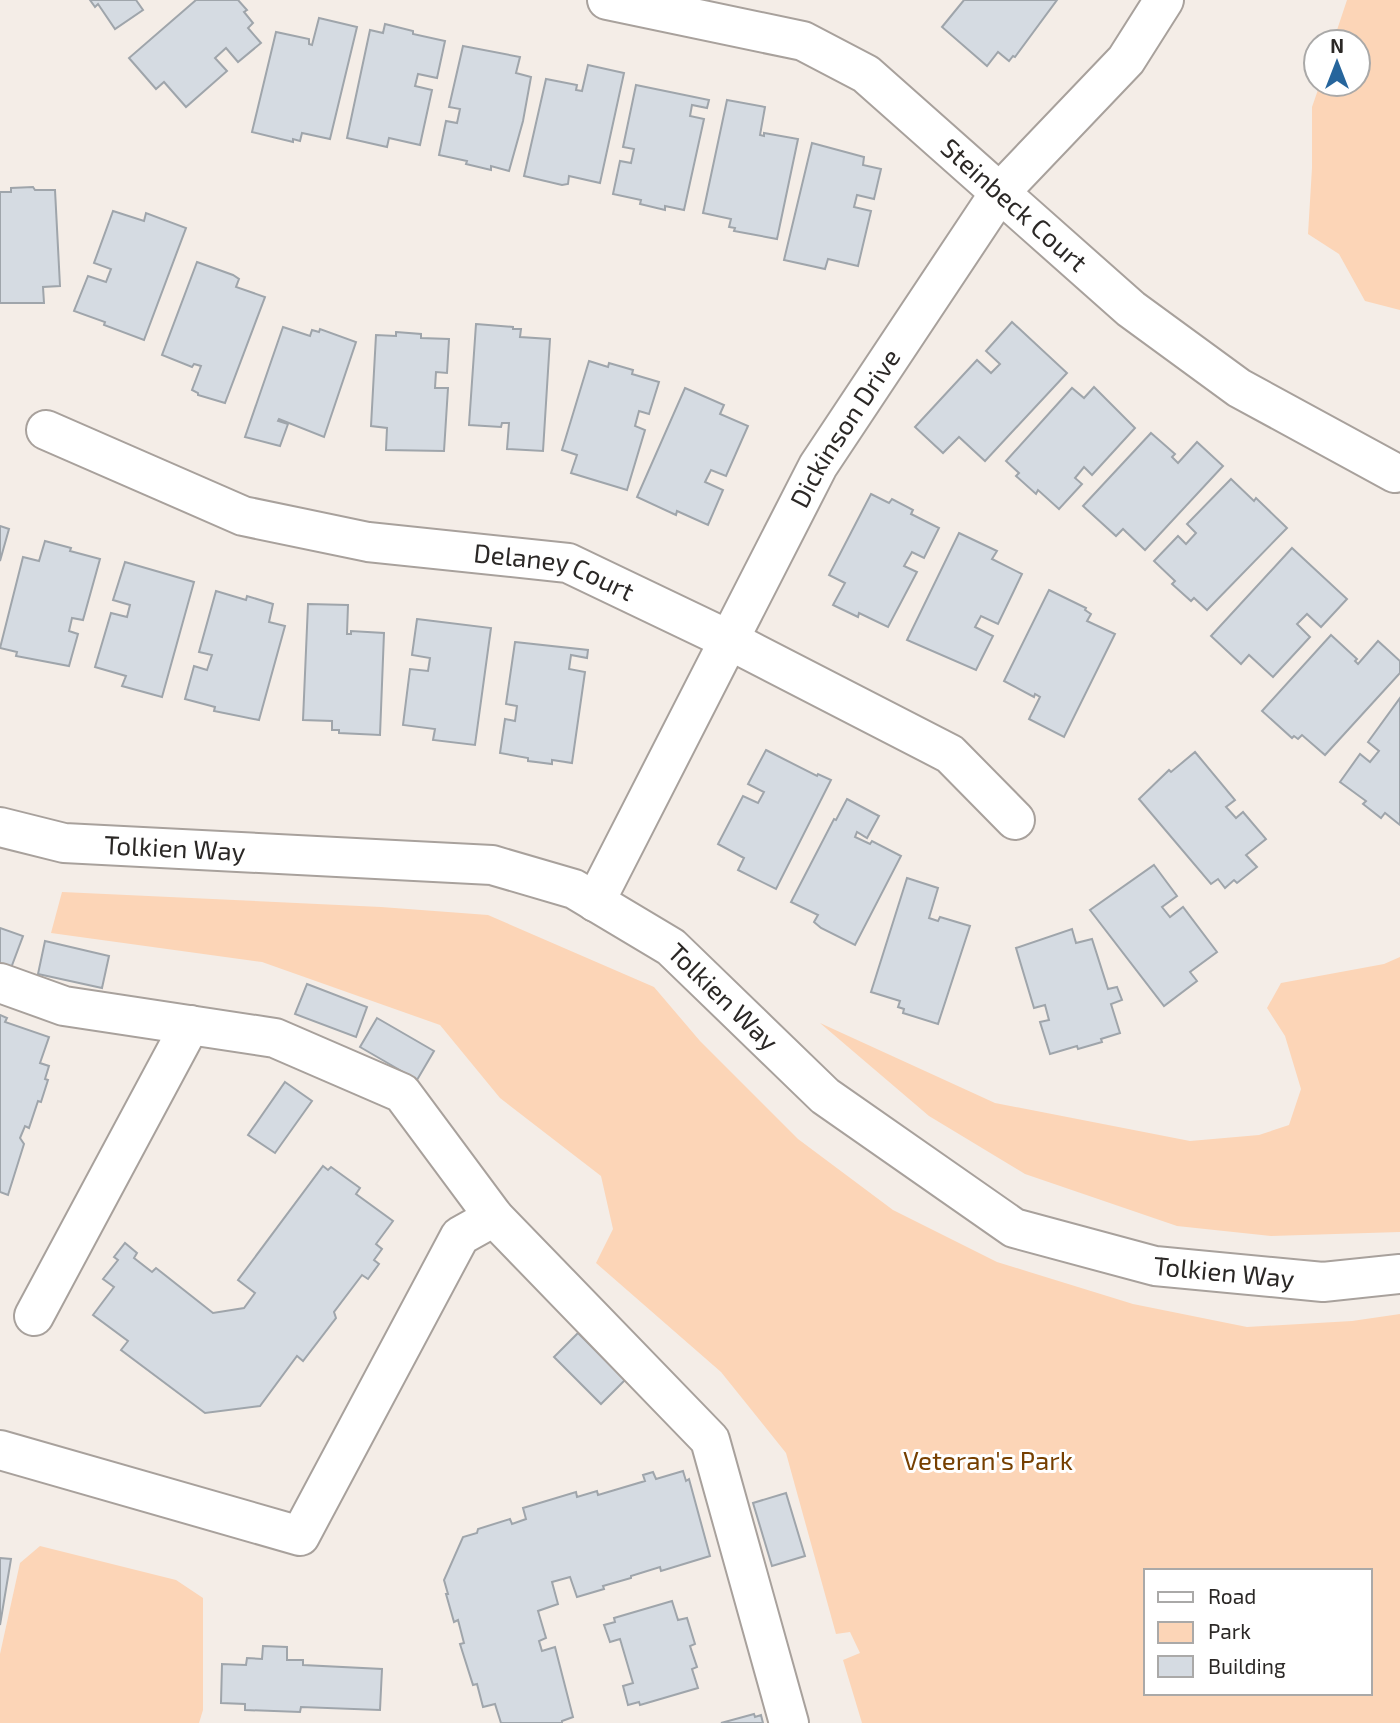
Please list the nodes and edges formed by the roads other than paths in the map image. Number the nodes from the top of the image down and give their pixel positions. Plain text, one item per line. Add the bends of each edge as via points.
1 (607, 0) edge
2 (1164, 0) edge
3 (1000, 192) junction
4 (46, 430) dead end
5 (1395, 473) dead end
6 (729, 640) junction
7 (1015, 820) dead end
8 (0, 827) edge
9 (595, 902) junction
10 (0, 982) edge
11 (190, 1025) junction
12 (494, 1217) junction
13 (1400, 1274) edge
14 (34, 1316) dead end
15 (0, 1450) edge
16 (789, 1723) edge

1 - 3 street, Steinbeck Court via 803,41 866,74
2 - 3 street, Dickinson Drive via 1126,60
3 - 5 street, Steinbeck Court via 1131,309 1239,388
3 - 6 street, Dickinson Drive via 818,466
4 - 6 street, Delaney Court via 243,516 369,542 568,563
6 - 7 street, Delaney Court via 950,754
6 - 9 street, Dickinson Drive
8 - 9 street, Tolkien Way via 64,843 492,865 575,890
9 - 13 street, Tolkien Way via 671,947 825,1096 1014,1228 1155,1266 1323,1282
10 - 11 street via 64,1006
11 - 12 street via 275,1038 402,1093
11 - 14 street
12 - 15 street via 460,1236 300,1536
12 - 16 street via 710,1440

